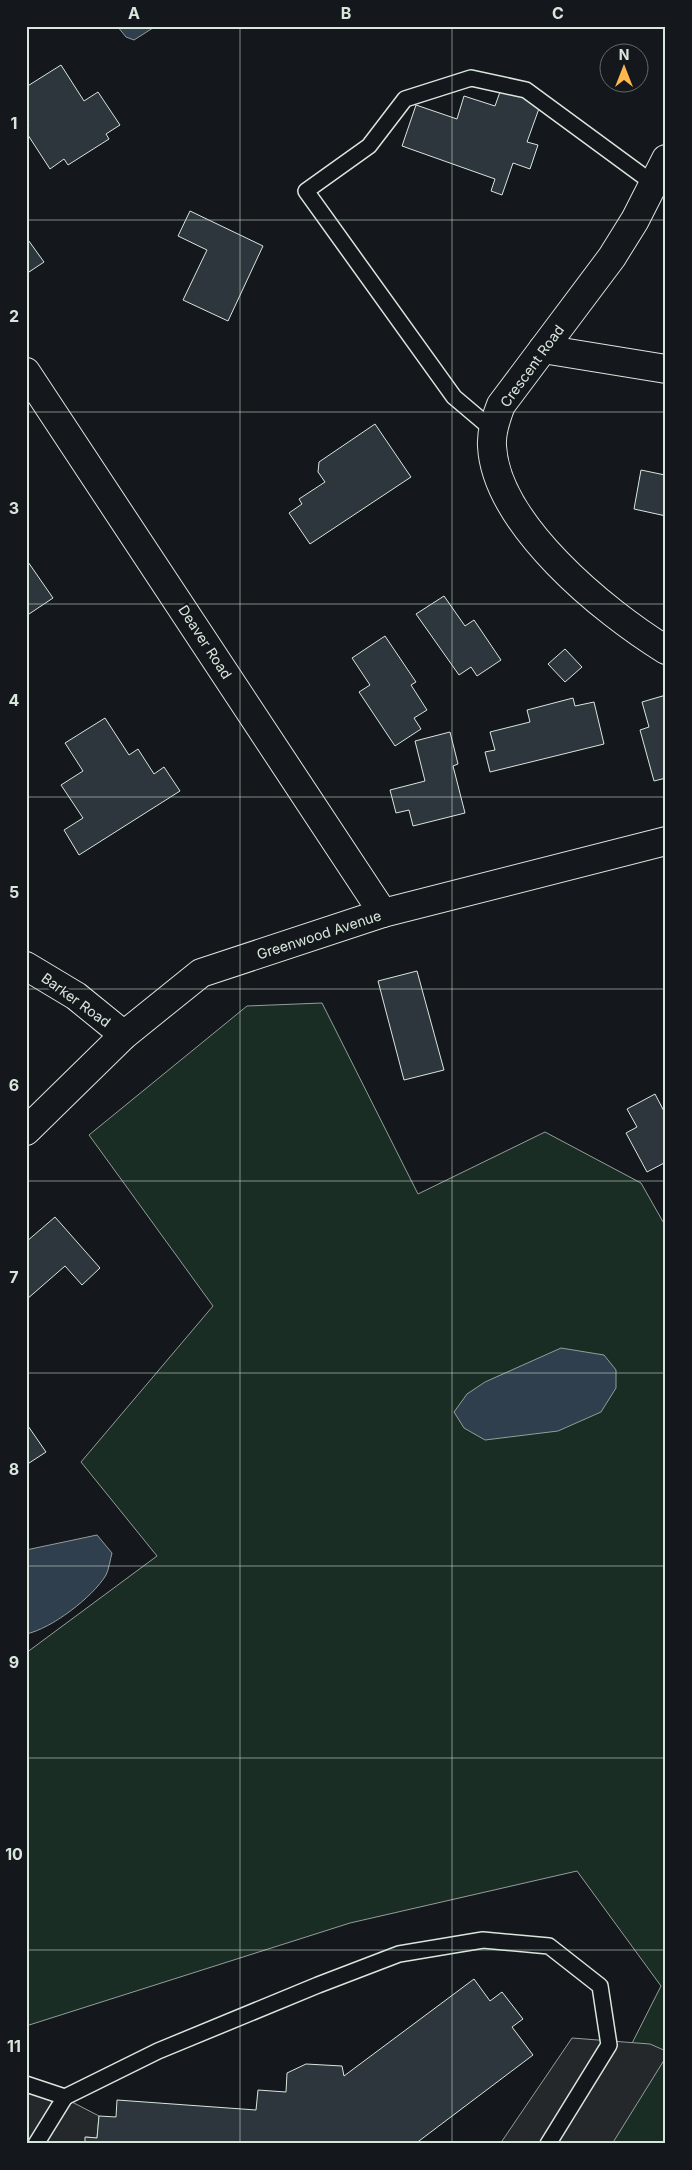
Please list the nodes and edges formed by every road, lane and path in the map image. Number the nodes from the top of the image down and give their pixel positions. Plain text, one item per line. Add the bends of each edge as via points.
1 (666, 159) edge
2 (654, 184) junction
3 (543, 349) junction
4 (666, 369) edge
5 (26, 372) edge
6 (493, 430) junction
7 (666, 650) edge
8 (666, 841) edge
9 (384, 913) junction
10 (26, 966) edge
11 (124, 1035) junction
12 (26, 1131) edge
13 (26, 2084) edge
14 (65, 2097) junction
15 (36, 2144) edge
16 (548, 2144) edge

1 - 2 street, Crescent Road
2 - 3 street, Crescent Road via 612,257
2 - 6 lane via 526,90 471,78 405,99 369,146 306,191 454,397
3 - 4 street
3 - 6 street, Crescent Road via 501,405
5 - 9 street, Deaver Road
6 - 7 street, Crescent Road via 492,446 499,477 533,537 616,616
8 - 9 street, Greenwood Avenue
9 - 11 street, Greenwood Avenue via 201,973
10 - 11 street, Barker Road via 76,996
11 - 12 street, Greenwood Avenue
13 - 14 lane
14 - 15 lane
14 - 16 lane via 158,2051 399,1954 483,1940 549,1946 600,1986 609,2045

